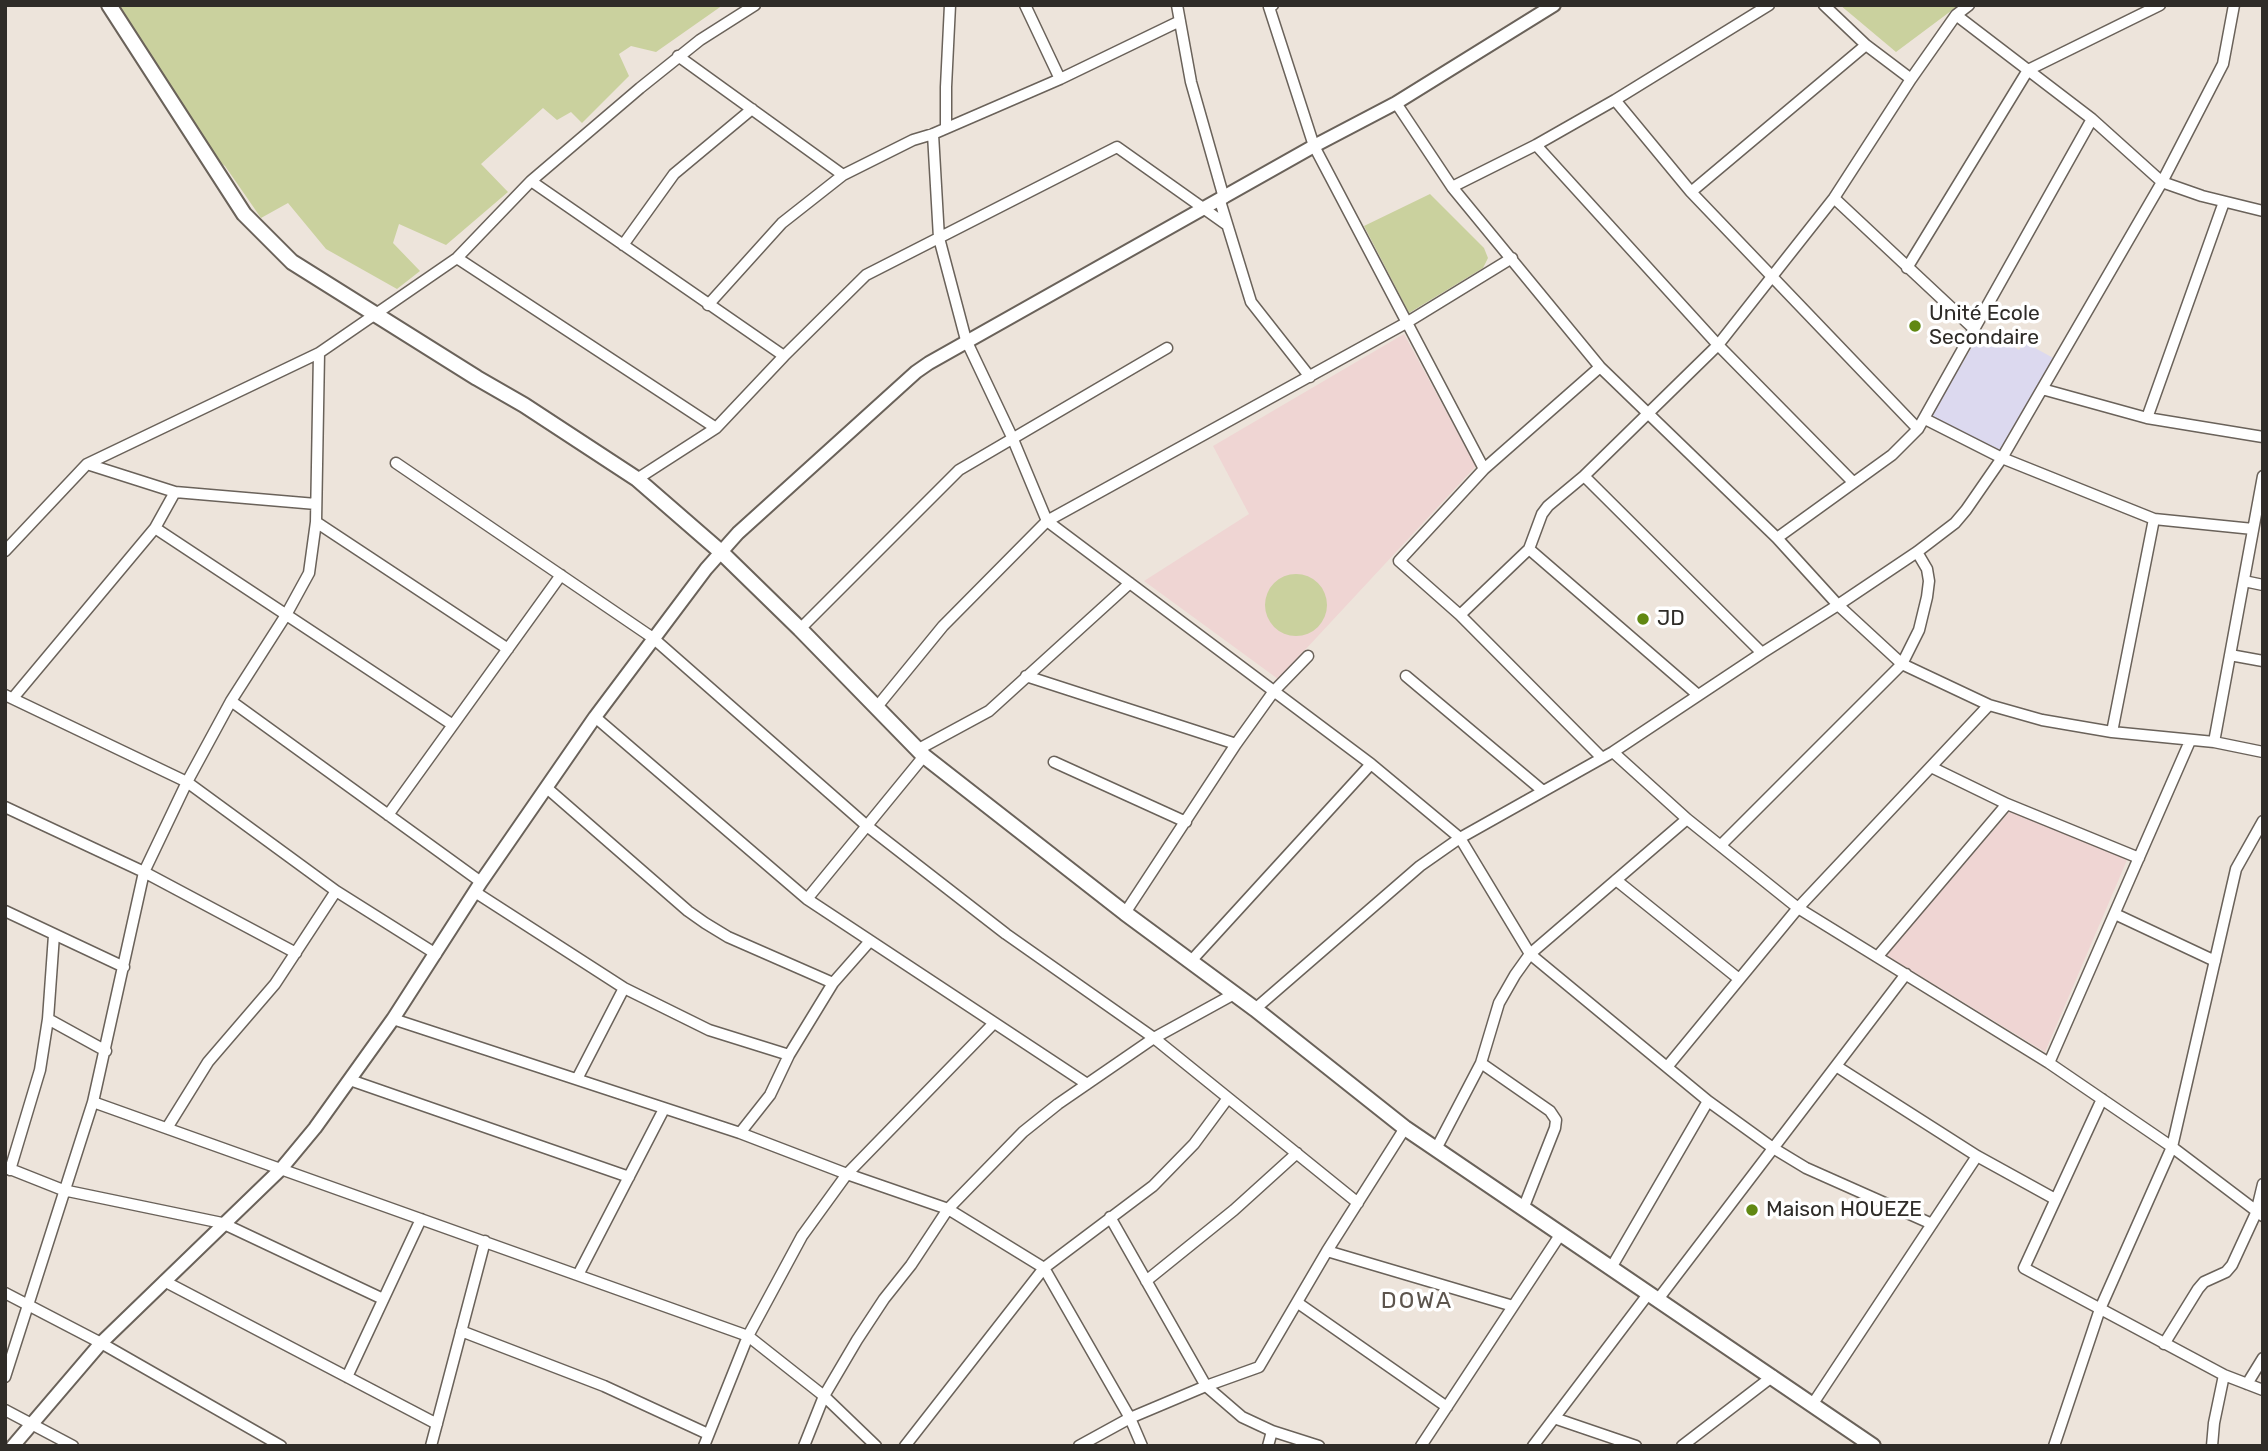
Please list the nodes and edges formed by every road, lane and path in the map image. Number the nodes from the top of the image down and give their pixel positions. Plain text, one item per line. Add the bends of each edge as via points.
1 (109, 5) edge
2 (755, 5) edge
3 (950, 5) edge
4 (1026, 5) edge
5 (1177, 5) edge
6 (1273, 5) edge
7 (1554, 5) edge
8 (1769, 5) edge
9 (1824, 5) edge
10 (1969, 5) edge
11 (2160, 5) edge
12 (2234, 5) edge
13 (1956, 15) junction
14 (1181, 21) junction
15 (1866, 45) junction
16 (678, 56) junction
17 (2028, 70) junction
18 (1060, 79) junction
19 (1911, 79) junction
20 (1615, 100) junction
21 (1395, 103) junction
22 (752, 109) junction
23 (2092, 119) junction
24 (947, 127) junction
25 (933, 134) junction
26 (1536, 145) junction
27 (1314, 146) junction
28 (843, 175) junction
29 (531, 181) junction
30 (2162, 182) junction
31 (1452, 187) junction
32 (1691, 192) junction
33 (1834, 198) junction
34 (1222, 200) junction
35 (2224, 202) junction
36 (1205, 209) junction
37 (2263, 211) edge
38 (1227, 225) junction
39 (939, 239) junction
40 (623, 245) junction
41 (457, 258) junction
42 (1512, 258) junction
43 (1907, 268) junction
44 (1773, 276) junction
45 (708, 305) junction
46 (375, 315) junction
47 (1406, 323) junction
48 (1973, 328) junction
49 (966, 341) junction
50 (1718, 345) junction
51 (1167, 348) dead end
52 (318, 353) junction
53 (784, 356) junction
54 (1600, 367) junction
55 (1310, 377) junction
56 (2042, 389) junction
57 (1649, 413) junction
58 (2147, 418) junction
59 (1925, 419) junction
60 (716, 428) junction
61 (1918, 429) junction
62 (1012, 437) junction
63 (2263, 437) edge
64 (2002, 458) junction
65 (396, 463) dead end
66 (88, 464) junction
67 (1484, 469) junction
68 (1584, 476) junction
69 (2263, 476) edge
70 (637, 479) junction
71 (1852, 481) junction
72 (176, 492) junction
73 (316, 504) junction
74 (2154, 519) junction
75 (1046, 521) junction
76 (316, 522) junction
77 (155, 528) junction
78 (2253, 529) junction
79 (1777, 538) junction
80 (1528, 549) junction
81 (5, 551) edge
82 (721, 552) junction
83 (1917, 552) junction
84 (561, 575) junction
85 (2244, 581) junction
86 (1130, 583) junction
87 (2263, 584) edge
88 (1839, 606) junction
89 (286, 615) junction
90 (1460, 615) junction
91 (800, 629) junction
92 (653, 638) junction
93 (508, 649) junction
94 (1762, 653) junction
95 (2230, 655) junction
96 (1308, 656) dead end
97 (2263, 661) edge
98 (1902, 664) junction
99 (1026, 676) junction
100 (1406, 676) dead end
101 (1274, 691) junction
102 (1698, 695) junction
103 (9, 696) edge
104 (231, 701) junction
105 (1989, 705) junction
106 (876, 708) junction
107 (595, 717) junction
108 (453, 726) junction
109 (2112, 732) junction
110 (2190, 741) junction
111 (2214, 742) junction
112 (1236, 744) junction
113 (1613, 752) junction
114 (2263, 752) edge
115 (921, 753) junction
116 (1602, 758) junction
117 (1054, 762) dead end
118 (1371, 764) junction
119 (1931, 767) junction
120 (187, 782) junction
121 (548, 789) junction
122 (1543, 791) junction
123 (2007, 804) junction
124 (5, 807) edge
125 (388, 815) junction
126 (1687, 819) junction
127 (2263, 821) edge
128 (1186, 822) junction
129 (867, 826) junction
130 (1460, 838) junction
131 (1721, 845) junction
132 (2139, 858) junction
133 (144, 872) junction
134 (1616, 880) junction
135 (478, 887) junction
136 (336, 891) junction
137 (807, 898) junction
138 (1798, 908) junction
139 (5, 911) edge
140 (1125, 912) junction
141 (2115, 914) junction
142 (54, 935) junction
143 (870, 941) junction
144 (296, 953) junction
145 (436, 954) junction
146 (1530, 954) junction
147 (1878, 956) junction
148 (1191, 961) junction
149 (2215, 961) junction
150 (124, 967) junction
151 (1906, 974) junction
152 (1740, 979) junction
153 (833, 983) junction
154 (624, 988) junction
155 (1234, 994) junction
156 (1255, 1009) junction
157 (48, 1019) junction
158 (393, 1019) junction
159 (994, 1023) junction
160 (1154, 1038) junction
161 (106, 1051) junction
162 (789, 1055) junction
163 (1481, 1062) junction
164 (2049, 1063) junction
165 (1836, 1066) junction
166 (1667, 1067) junction
167 (577, 1079) junction
168 (351, 1080) junction
169 (1087, 1084) junction
170 (1228, 1098) junction
171 (2102, 1099) junction
172 (1708, 1101) junction
173 (93, 1102) junction
174 (664, 1109) junction
175 (167, 1128) junction
176 (1405, 1128) junction
177 (740, 1133) junction
178 (2172, 1147) junction
179 (1773, 1148) junction
180 (1436, 1149) junction
181 (1297, 1153) junction
182 (1977, 1156) junction
183 (8, 1169) edge
184 (281, 1169) junction
185 (848, 1174) junction
186 (629, 1177) junction
187 (2263, 1184) edge
188 (63, 1190) junction
189 (2056, 1199) junction
190 (1359, 1203) junction
191 (948, 1209) junction
192 (1523, 1209) junction
193 (2259, 1214) edge
194 (1110, 1217) junction
195 (421, 1219) junction
196 (222, 1223) junction
197 (1932, 1224) junction
198 (1560, 1235) junction
199 (485, 1241) junction
200 (1328, 1251) junction
201 (1044, 1268) junction
202 (1611, 1268) junction
203 (578, 1275) junction
204 (164, 1281) junction
205 (1146, 1281) junction
206 (5, 1293) edge
207 (1654, 1295) junction
208 (383, 1299) junction
209 (1298, 1303) junction
210 (29, 1305) junction
211 (1513, 1306) junction
212 (2100, 1309) junction
213 (461, 1331) junction
214 (748, 1336) junction
215 (101, 1343) junction
216 (2164, 1344) junction
217 (2263, 1358) edge
218 (1773, 1376) junction
219 (2224, 1376) junction
220 (5, 1377) edge
221 (347, 1377) junction
222 (2247, 1384) junction
223 (1206, 1385) junction
224 (2263, 1390) edge
225 (824, 1396) junction
226 (1812, 1405) junction
227 (1447, 1407) junction
228 (5, 1410) edge
229 (1554, 1418) junction
230 (1130, 1419) junction
231 (31, 1424) junction
232 (437, 1424) junction
233 (1272, 1431) junction
234 (708, 1434) junction
235 (13, 1446) edge
236 (74, 1446) edge
237 (281, 1446) edge
238 (432, 1446) edge
239 (704, 1446) edge
240 (804, 1446) edge
241 (876, 1446) edge
242 (905, 1446) edge
243 (1079, 1446) edge
244 (1142, 1446) edge
245 (1268, 1446) edge
246 (1319, 1446) edge
247 (1421, 1446) edge
248 (1533, 1446) edge
249 (1636, 1446) edge
250 (1682, 1446) edge
251 (1873, 1446) edge
252 (2054, 1446) edge
253 (2212, 1446) edge

1 - 46 main road via 244,214 292,262
2 - 16 street
3 - 24 street
4 - 18 street
5 - 14 street
6 - 27 street via 1269,7
7 - 21 street
8 - 20 street
9 - 15 street
10 - 13 street
11 - 17 street
12 - 30 street via 2223,64
13 - 17 street
13 - 19 street
14 - 18 street
14 - 34 street via 1191,82
15 - 19 street
15 - 32 street
16 - 22 street
16 - 29 street
17 - 23 street
17 - 43 street
18 - 24 street
19 - 33 street
20 - 26 street
20 - 32 street
21 - 27 street
21 - 31 street
22 - 28 street
22 - 40 street via 674,174
23 - 30 street
23 - 48 street
24 - 25 street
25 - 28 street
25 - 39 street
26 - 31 street
26 - 50 street
27 - 34 street
27 - 47 street
28 - 45 street via 782,223
29 - 40 street
29 - 41 street
30 - 35 street
30 - 56 street
31 - 42 street
32 - 44 street
33 - 43 street
33 - 44 street
34 - 36 street
34 - 38 street
35 - 37 street
35 - 58 street
36 - 38 street
36 - 39 street via 1117,147
36 - 49 street
38 - 55 street via 1251,302
39 - 49 street
39 - 53 street via 866,275
40 - 45 street
41 - 46 street
41 - 60 street
42 - 47 street
42 - 54 street
43 - 48 street
44 - 50 street
44 - 61 street
45 - 53 street
46 - 52 street
46 - 70 main road
47 - 55 street
47 - 67 street
48 - 59 street
49 - 62 street
49 - 82 street via 916,372
50 - 57 street
50 - 71 street
51 - 62 street
52 - 66 street
52 - 73 street
53 - 60 street
54 - 57 street
54 - 67 street
55 - 75 street
56 - 58 street
56 - 64 street
57 - 68 street
57 - 79 street
58 - 63 street
59 - 61 street
59 - 64 street
60 - 70 street
61 - 71 street via 1892,455
62 - 75 street
62 - 91 street via 959,470
64 - 74 street
64 - 83 street via 1966,510
65 - 84 street
66 - 72 street
66 - 81 street
67 - 90 street via 1399,561
68 - 80 street via 1548,506
68 - 94 street
69 - 78 street
70 - 82 main road
71 - 79 street
72 - 73 street
72 - 77 street
73 - 76 street
74 - 78 street
74 - 109 street
75 - 86 street
75 - 106 street via 943,626
76 - 89 street via 309,573
76 - 93 street
77 - 89 street
77 - 103 street
78 - 85 street
79 - 88 street
80 - 90 street
80 - 102 street
82 - 91 main road
82 - 92 street
83 - 88 street
83 - 98 street via 1927,569 1927,597 1919,630
84 - 92 street
84 - 93 street
85 - 87 street
85 - 95 street
86 - 99 street
86 - 101 street
88 - 94 street
88 - 98 street
89 - 104 street
89 - 108 street
90 - 116 street
91 - 106 main road
92 - 107 street
92 - 129 street
93 - 108 street
94 - 102 street
95 - 97 street
95 - 111 street
96 - 101 street
98 - 105 street
98 - 131 street
99 - 112 street
99 - 115 street via 989,711
100 - 122 street
101 - 112 street
101 - 118 street
102 - 113 street
103 - 120 street
104 - 120 street
104 - 125 street
105 - 109 street
105 - 119 street
106 - 115 main road
107 - 121 street
107 - 137 street
108 - 125 street
109 - 110 street
110 - 111 street
110 - 132 street
111 - 114 street
112 - 128 street
113 - 116 street
113 - 126 street
115 - 129 street
115 - 140 main road
116 - 122 street
117 - 128 street
118 - 130 street
118 - 148 street
119 - 123 street
119 - 138 street
120 - 133 street
120 - 136 street
121 - 135 street
121 - 153 street via 705,923
122 - 130 street
123 - 132 street
123 - 147 street
124 - 133 street
125 - 135 street
126 - 131 street
126 - 134 street
127 - 149 street via 2236,869
128 - 140 street
129 - 137 street
129 - 160 street via 1006,934
130 - 146 street
130 - 156 street via 1407,875
131 - 138 street
132 - 141 street
133 - 144 street
133 - 150 street
134 - 146 street
134 - 152 street
135 - 145 street
135 - 154 street
136 - 144 street
136 - 145 street
137 - 143 street
138 - 147 street
138 - 152 street
139 - 142 street
140 - 148 main road
141 - 149 street
141 - 164 street
142 - 150 street
142 - 157 street
143 - 153 street
143 - 159 street
144 - 175 street via 270,991 208,1062
145 - 158 street
146 - 163 street via 1499,1003
146 - 166 street
147 - 151 street
148 - 155 main road
149 - 178 street
150 - 161 street
151 - 164 street
151 - 165 street
152 - 166 street
153 - 162 street
154 - 162 street via 709,1030
154 - 167 street
155 - 156 main road
155 - 160 street
156 - 176 main road
157 - 161 street
157 - 183 street via 40,1070
158 - 167 street
158 - 168 street
159 - 169 street
159 - 185 street
160 - 169 street
160 - 170 street
161 - 173 street
162 - 177 street via 766,1101
163 - 180 street
163 - 192 street via 1556,1119
164 - 171 street
165 - 179 street
165 - 182 street
166 - 172 street
167 - 174 street
168 - 184 street
168 - 186 street
169 - 191 street via 1023,1132
170 - 181 street
170 - 194 street via 1175,1166
171 - 178 street
171 - 189 street
172 - 179 street
172 - 202 street
173 - 175 street
173 - 188 street
174 - 177 street
174 - 186 street
175 - 184 street
176 - 180 main road
176 - 190 street
177 - 185 street
178 - 193 street
178 - 212 street
179 - 197 street via 1830,1180
179 - 207 street
180 - 192 main road
181 - 190 street
181 - 205 street
182 - 189 street
182 - 197 street
183 - 188 street
184 - 195 street
184 - 196 street
185 - 191 street
185 - 214 street via 802,1236
186 - 203 street
187 - 193 street
188 - 196 street
188 - 210 street
189 - 212 street via 2024,1268
190 - 200 street
191 - 201 street
191 - 225 street via 884,1299
192 - 198 main road
193 - 216 street via 2232,1265 2204,1282
194 - 201 street
194 - 205 street
195 - 199 street
195 - 208 street
196 - 204 street
196 - 208 street
197 - 226 street
198 - 202 main road
198 - 211 street
199 - 203 street
199 - 213 street
200 - 209 street
200 - 211 street
201 - 230 street
201 - 242 street
202 - 207 main road
203 - 214 street
204 - 215 street
204 - 221 street
205 - 223 street
206 - 210 street
207 - 218 main road
207 - 229 street
208 - 221 street
209 - 223 street via 1259,1367
209 - 227 street
210 - 215 street
210 - 220 street
211 - 227 street
212 - 216 street
212 - 252 street
213 - 232 street
213 - 234 street via 604,1386
214 - 225 street
214 - 234 street
215 - 231 street
215 - 237 street
216 - 219 street
217 - 222 street
218 - 226 main road
218 - 250 street
219 - 222 street
219 - 253 street
221 - 232 street
222 - 224 street
223 - 230 street
223 - 233 street via 1234,1412
225 - 240 street
225 - 241 street
226 - 251 main road
227 - 247 street
228 - 231 street
229 - 248 street
229 - 249 street
230 - 243 street
230 - 244 street
231 - 235 street
231 - 236 street
232 - 238 street
233 - 245 street
233 - 246 street
234 - 239 street

